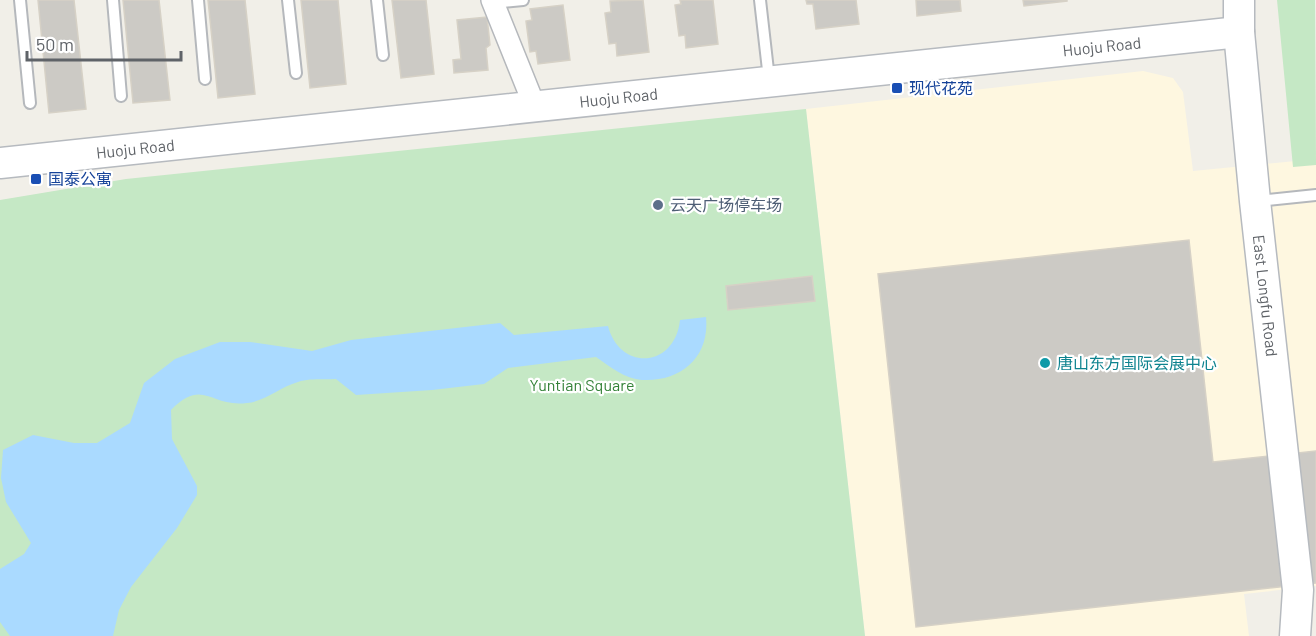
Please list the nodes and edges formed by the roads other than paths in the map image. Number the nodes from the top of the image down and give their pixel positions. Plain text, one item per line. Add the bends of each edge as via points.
1 (20, 0) edge
2 (113, 0) edge
3 (198, 0) edge
4 (288, 0) edge
5 (377, 0) edge
6 (523, 0) edge
7 (760, 0) edge
8 (1239, 0) edge
9 (493, 2) edge
10 (1239, 32) junction
11 (383, 55) dead end
12 (296, 73) dead end
13 (206, 79) dead end
14 (769, 82) junction
15 (122, 96) dead end
16 (30, 103) dead end
17 (535, 107) junction
18 (0, 163) edge
19 (1316, 195) edge
20 (1256, 201) junction
21 (1298, 590) junction
22 (1295, 636) edge
23 (1314, 636) edge

1 - 16 lane
2 - 15 lane
3 - 13 lane
4 - 12 lane
5 - 11 lane
6 - 9 lane
7 - 14 lane
8 - 10 street, East Longfu Road
9 - 17 street
10 - 14 street, Huoju Road
10 - 20 street, East Longfu Road
14 - 17 street, Huoju Road
17 - 18 street, Huoju Road
19 - 20 lane
20 - 21 street, East Longfu Road
21 - 22 street, East Longfu Road
21 - 23 street, East Longfu Road

